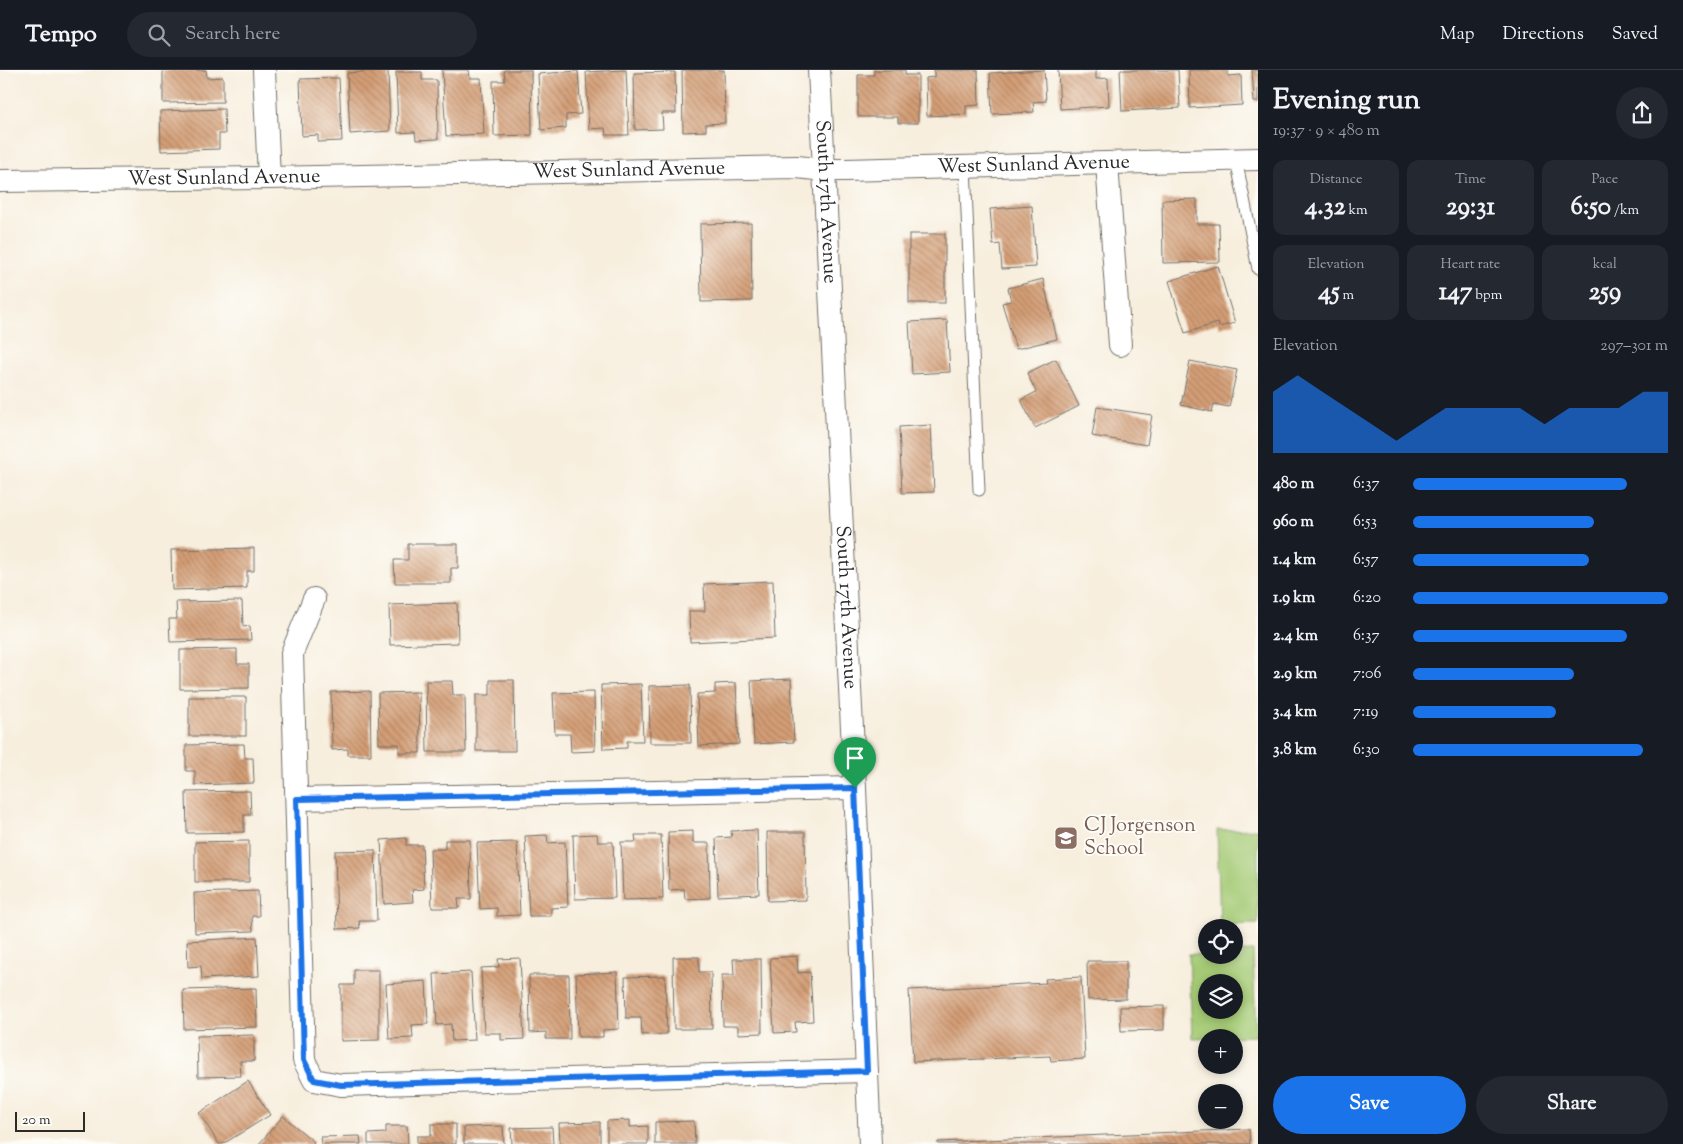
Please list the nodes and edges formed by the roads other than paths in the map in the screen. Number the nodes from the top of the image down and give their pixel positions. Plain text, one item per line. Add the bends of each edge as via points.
1 (264, 70) edge
2 (819, 70) edge
3 (1236, 159) junction
4 (1258, 159) edge
5 (1107, 163) junction
6 (965, 166) junction
7 (825, 170) junction
8 (269, 178) junction
9 (0, 180) edge
10 (1258, 269) edge
11 (1120, 345) dead end
12 (979, 490) dead end
13 (314, 599) dead end
14 (855, 788) junction
15 (297, 799) junction
16 (867, 1071) junction
17 (870, 1144) edge

1 - 8 street
2 - 7 street, South 17th Avenue
3 - 4 street, West Sunland Avenue
3 - 5 street, West Sunland Avenue
3 - 10 lane
5 - 6 street, West Sunland Avenue
5 - 11 street
6 - 7 street, West Sunland Avenue
6 - 12 lane
7 - 8 street, West Sunland Avenue via 797,167
7 - 14 street, South 17th Avenue
8 - 9 street, West Sunland Avenue
13 - 15 street via 292,653
14 - 15 street
14 - 16 street, South 17th Avenue
15 - 16 street via 304,1060 314,1080 341,1085
16 - 17 street, South 17th Avenue

